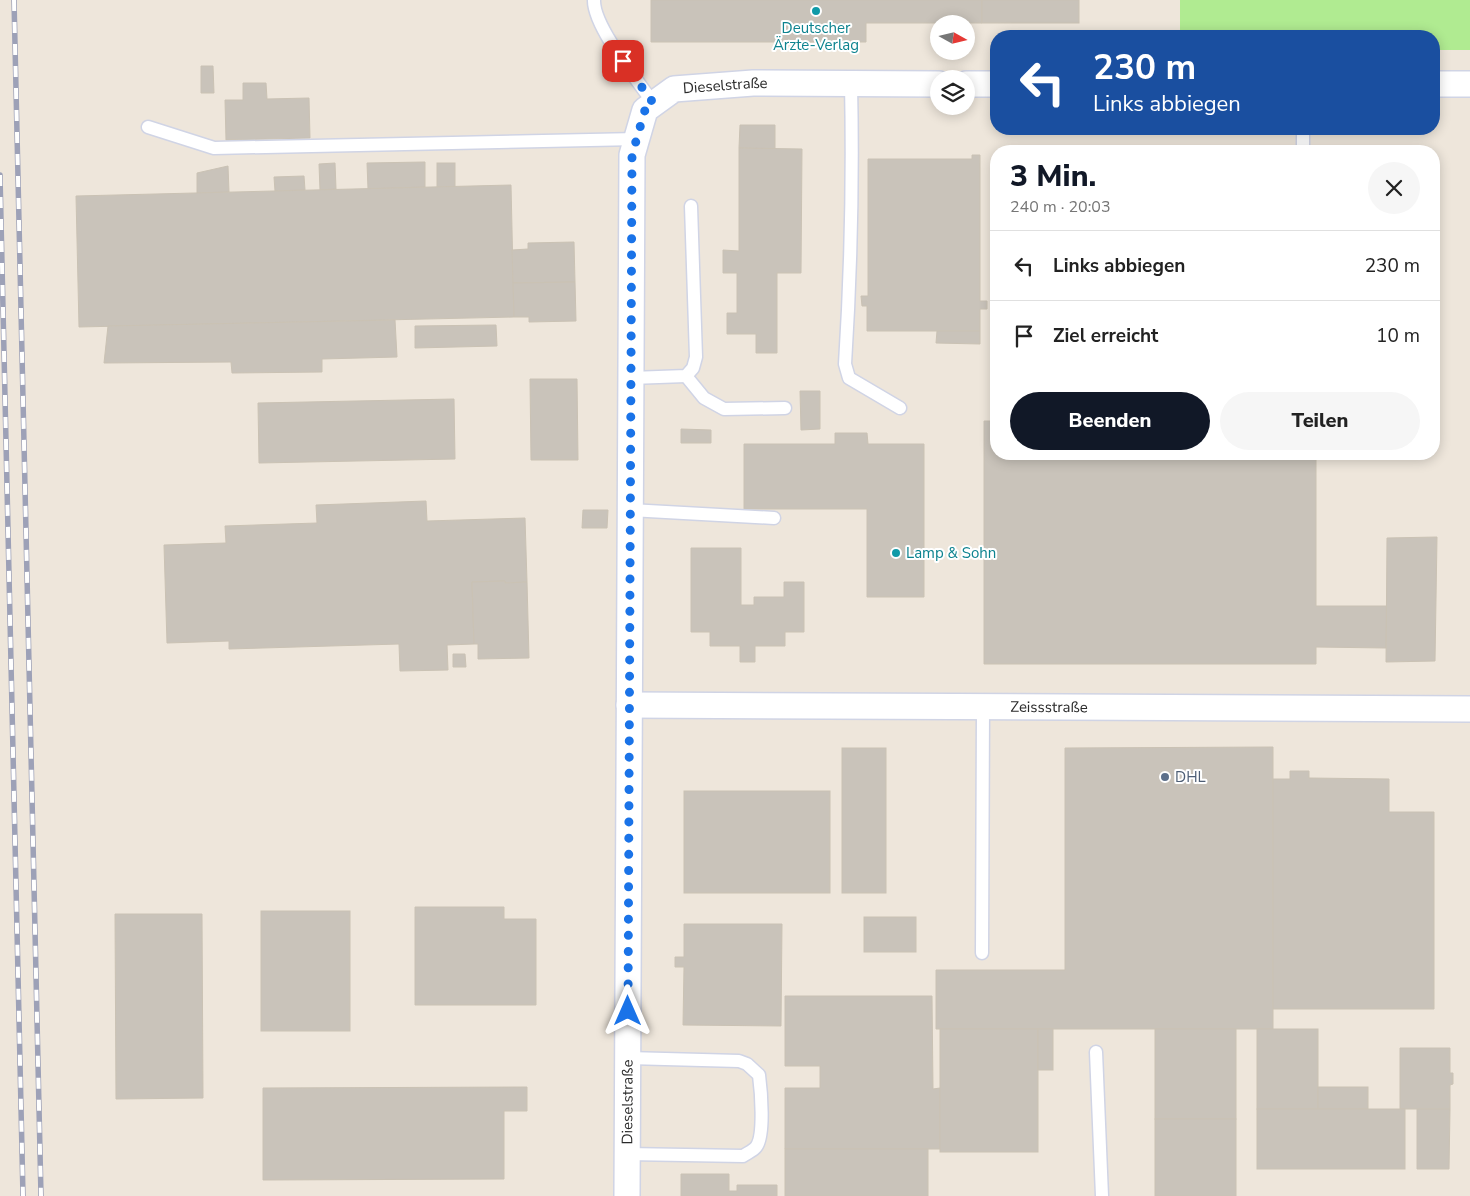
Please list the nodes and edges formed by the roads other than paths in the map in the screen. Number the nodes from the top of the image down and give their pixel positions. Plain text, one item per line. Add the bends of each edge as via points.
1 (594, 0) edge
2 (850, 83) junction
3 (930, 84) edge
4 (975, 84) edge
5 (990, 84) edge
6 (1440, 84) edge
7 (1470, 84) edge
8 (654, 104) junction
9 (148, 127) dead end
10 (637, 138) junction
11 (691, 206) dead end
12 (686, 376) junction
13 (631, 378) junction
14 (785, 408) dead end
15 (900, 408) dead end
16 (630, 510) junction
17 (774, 518) dead end
18 (629, 705) junction
19 (983, 707) junction
20 (1470, 709) edge
21 (982, 953) dead end
22 (1096, 1052) dead end
23 (628, 1058) junction
24 (627, 1154) junction
25 (627, 1196) edge
26 (1102, 1196) edge

1 - 8 lane via 594,9 613,47
2 - 3 street, Dieselstraße
2 - 8 street, Dieselstraße via 753,83 674,89
2 - 15 lane via 852,225 845,364 849,378
4 - 5 street
6 - 7 street
8 - 10 street, Dieselstraße via 645,110
9 - 10 lane via 214,148
10 - 13 street, Dieselstraße via 632,155
11 - 12 lane via 696,358
12 - 13 lane
12 - 14 lane via 704,398 724,410
13 - 16 street, Dieselstraße
16 - 17 lane
16 - 18 street, Dieselstraße
18 - 19 street, Zeissstraße
18 - 23 street, Dieselstraße
19 - 20 street, Zeissstraße
19 - 21 lane
22 - 26 lane
23 - 24 street, Dieselstraße
23 - 24 lane via 739,1061 759,1075 762,1102 760,1142 743,1156
24 - 25 street, Dieselstraße

